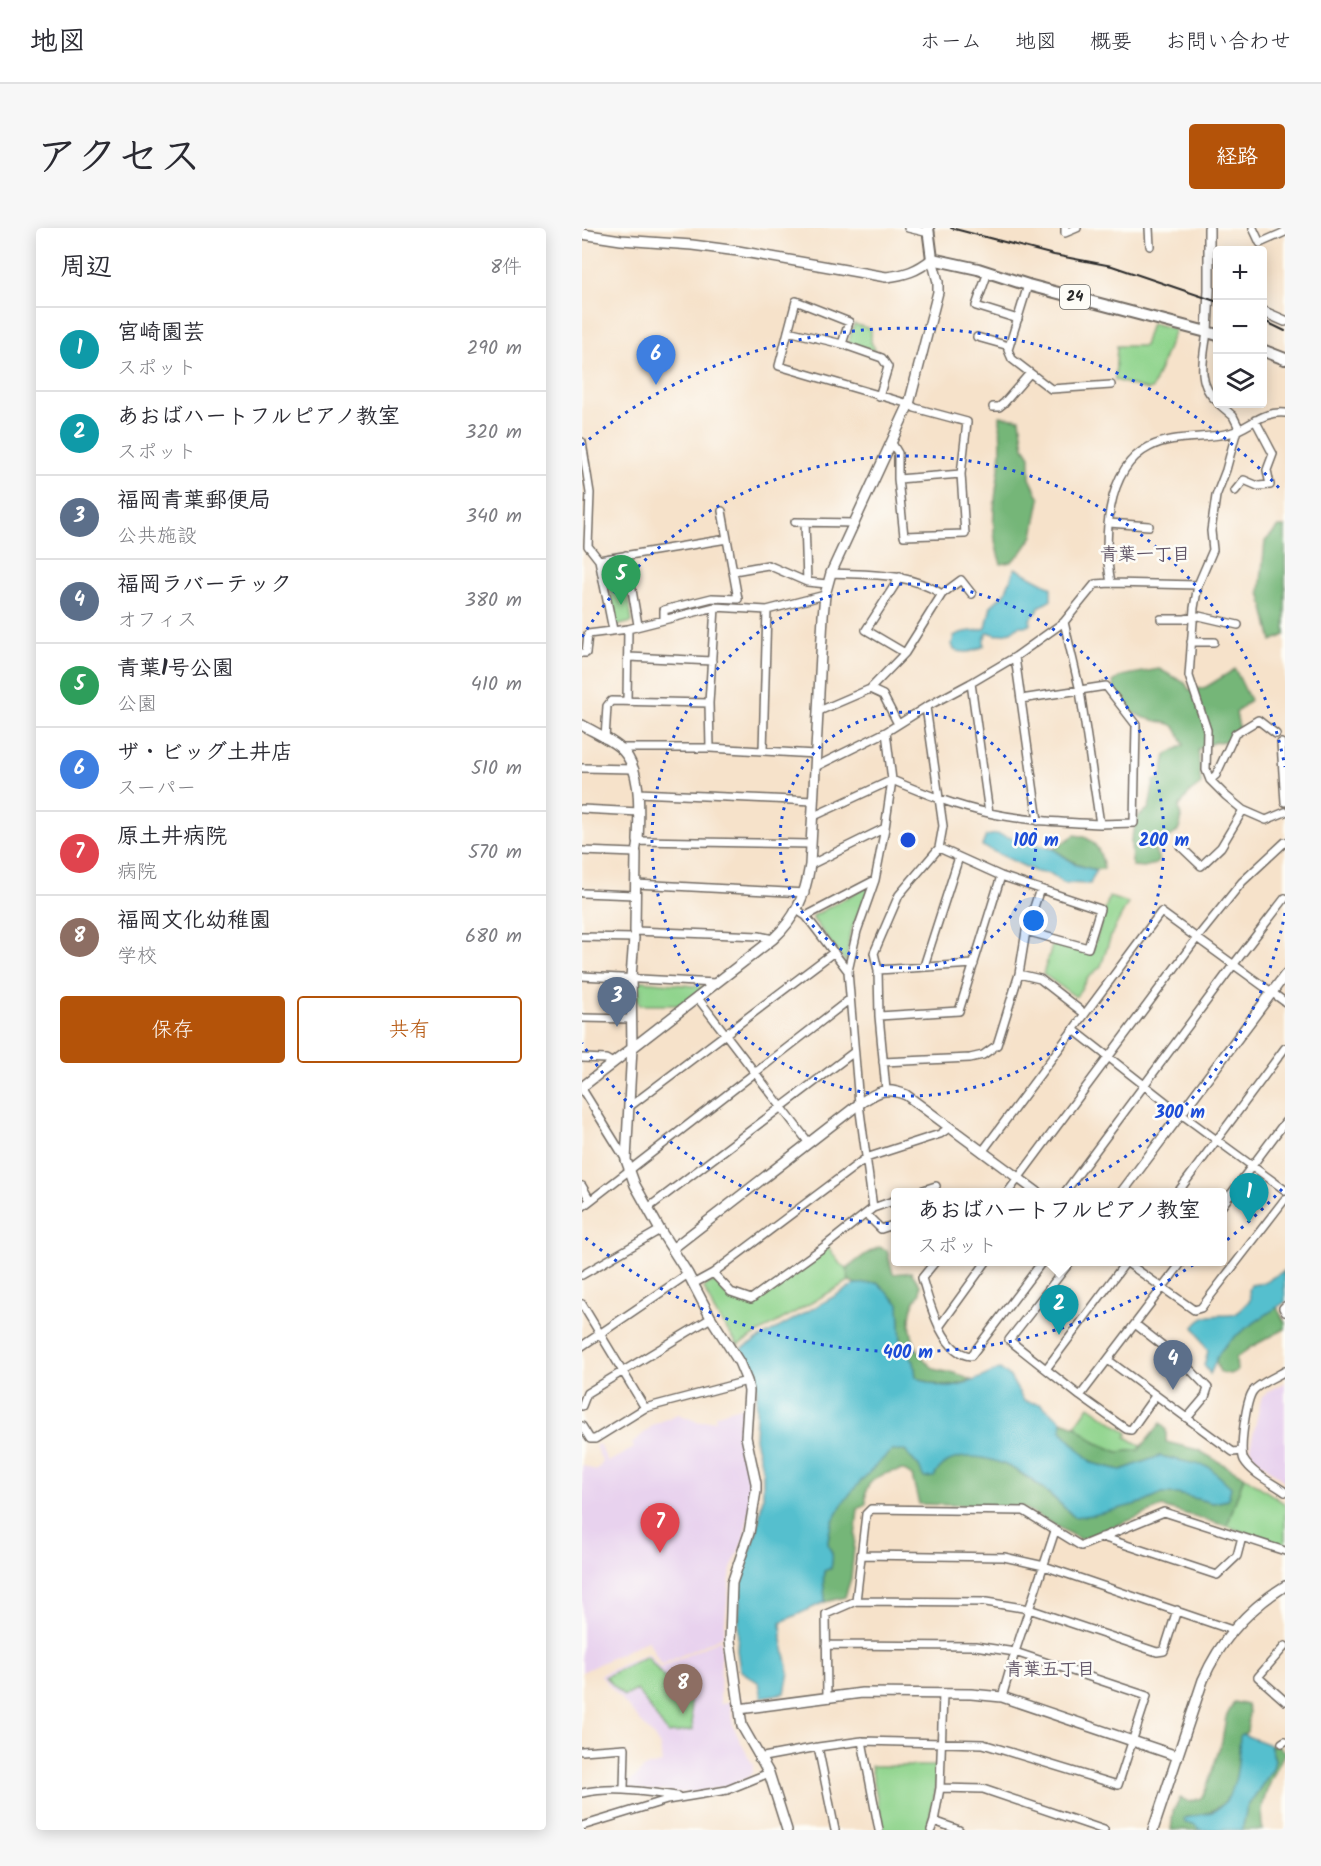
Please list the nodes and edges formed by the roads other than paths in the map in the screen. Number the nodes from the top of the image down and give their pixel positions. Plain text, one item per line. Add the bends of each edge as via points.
1 (908, 228) edge
2 (1065, 228) edge
3 (1077, 228) edge
4 (1149, 228) edge
5 (1209, 228) edge
6 (1253, 228) edge
7 (928, 230) edge
8 (1285, 232) edge
9 (582, 234) edge
10 (1150, 246) dead end
11 (932, 259) junction
12 (988, 272) junction
13 (1213, 278) edge
14 (1028, 285) junction
15 (1214, 300) edge
16 (1267, 313) edge
17 (1018, 319) junction
18 (1285, 321) edge
19 (789, 330) junction
20 (1212, 333) edge
21 (976, 337) dead end
22 (842, 344) junction
23 (1009, 346) junction
24 (1267, 352) edge
25 (1285, 359) edge
26 (1030, 373) junction
27 (1111, 385) dead end
28 (879, 397) junction
29 (1213, 399) edge
30 (909, 404) junction
31 (993, 407) dead end
32 (1224, 408) edge
33 (1285, 413) edge
34 (1255, 420) junction
35 (1237, 430) junction
36 (582, 442) edge
37 (892, 443) junction
38 (962, 474) junction
39 (898, 479) junction
40 (1235, 491) dead end
41 (722, 511) dead end
42 (795, 522) dead end
43 (805, 522) junction
44 (855, 523) junction
45 (1109, 523) junction
46 (1149, 526) dead end
47 (727, 539) junction
48 (626, 555) junction
49 (599, 560) junction
50 (734, 571) junction
51 (831, 573) junction
52 (900, 578) junction
53 (807, 582) junction
54 (1111, 583) junction
55 (827, 584) junction
56 (1198, 585) junction
57 (942, 594) junction
58 (972, 594) dead end
59 (825, 596) junction
60 (715, 607) junction
61 (766, 610) junction
62 (1193, 616) junction
63 (664, 618) junction
64 (1161, 619) dead end
65 (1064, 622) junction
66 (638, 625) junction
67 (1238, 625) dead end
68 (628, 629) junction
69 (613, 630) junction
70 (1191, 642) junction
71 (1214, 642) dead end
72 (582, 653) edge
73 (904, 653) junction
74 (629, 657) junction
75 (1015, 657) junction
76 (712, 661) junction
77 (971, 684) junction
78 (870, 689) junction
79 (1080, 691) junction
80 (1021, 699) junction
81 (627, 701) junction
82 (709, 703) junction
83 (926, 707) junction
84 (819, 711) junction
85 (898, 724) junction
86 (582, 725) edge
87 (886, 732) junction
88 (1276, 734) dead end
89 (605, 739) junction
90 (1281, 743) dead end
91 (710, 747) junction
92 (621, 748) junction
93 (763, 750) junction
94 (815, 754) junction
95 (815, 767) junction
96 (582, 768) edge
97 (634, 769) junction
98 (892, 780) junction
99 (1210, 780) junction
100 (638, 793) junction
101 (940, 800) junction
102 (813, 801) junction
103 (1285, 802) edge
104 (582, 809) edge
105 (1243, 810) junction
106 (639, 812) junction
107 (1285, 812) edge
108 (989, 813) junction
109 (812, 817) junction
110 (1038, 821) junction
111 (1100, 824) junction
112 (885, 828) junction
113 (638, 841) junction
114 (1285, 842) edge
115 (810, 844) junction
116 (1180, 846) dead end
117 (939, 848) junction
118 (582, 851) edge
119 (636, 853) junction
120 (959, 857) junction
121 (810, 865) junction
122 (1001, 876) junction
123 (875, 880) junction
124 (636, 884) junction
125 (1040, 889) junction
126 (582, 893) edge
127 (805, 893) junction
128 (635, 896) junction
129 (1285, 898) edge
130 (797, 910) junction
131 (806, 916) junction
132 (1026, 932) junction
133 (634, 934) junction
134 (582, 937) edge
135 (1197, 938) junction
136 (773, 939) junction
137 (834, 952) junction
138 (974, 964) junction
139 (1234, 964) junction
140 (924, 966) junction
141 (878, 970) junction
142 (848, 971) junction
143 (1019, 974) junction
144 (1285, 975) edge
145 (582, 976) edge
146 (631, 977) junction
147 (716, 983) junction
148 (1272, 992) junction
149 (697, 997) junction
150 (850, 999) junction
151 (1285, 1002) edge
152 (1085, 1014) junction
153 (879, 1016) junction
154 (582, 1018) edge
155 (632, 1019) junction
156 (1074, 1030) junction
157 (725, 1035) junction
158 (632, 1048) junction
159 (1285, 1048) edge
160 (855, 1052) junction
161 (582, 1058) edge
162 (1109, 1058) junction
163 (883, 1062) junction
164 (613, 1063) junction
165 (755, 1073) junction
166 (1144, 1085) junction
167 (582, 1088) edge
168 (886, 1090) junction
169 (859, 1104) junction
170 (629, 1107) junction
171 (782, 1107) junction
172 (1181, 1114) junction
173 (1285, 1122) edge
174 (949, 1128) junction
175 (1217, 1140) junction
176 (809, 1143) junction
177 (982, 1152) junction
178 (866, 1158) junction
179 (628, 1165) junction
180 (1252, 1166) junction
181 (1019, 1179) junction
182 (582, 1186) edge
183 (936, 1186) dead end
184 (930, 1188) edge
185 (1011, 1188) edge
186 (1031, 1188) edge
187 (1068, 1188) edge
188 (1125, 1188) edge
189 (1181, 1188) edge
190 (1285, 1190) edge
191 (1227, 1199) edge
192 (1285, 1199) edge
193 (590, 1200) junction
194 (891, 1202) edge
195 (582, 1207) edge
196 (648, 1208) junction
197 (873, 1208) junction
198 (866, 1214) junction
199 (891, 1226) edge
200 (660, 1230) junction
201 (672, 1249) junction
202 (932, 1266) edge
203 (983, 1266) edge
204 (1039, 1266) edge
205 (1056, 1266) edge
206 (1067, 1266) edge
207 (1123, 1266) edge
208 (1132, 1266) edge
209 (1179, 1266) edge
210 (1063, 1271) junction
211 (713, 1273) junction
212 (688, 1274) junction
213 (582, 1275) edge
214 (693, 1284) junction
215 (1163, 1288) junction
216 (582, 1304) edge
217 (1285, 1306) edge
218 (1285, 1312) edge
219 (711, 1318) junction
220 (1135, 1324) junction
221 (939, 1327) junction
222 (600, 1335) junction
223 (582, 1346) edge
224 (1108, 1360) junction
225 (1046, 1369) junction
226 (1285, 1371) edge
227 (624, 1372) junction
228 (747, 1381) junction
229 (1080, 1396) junction
230 (1155, 1396) junction
231 (582, 1406) edge
232 (645, 1408) junction
233 (1188, 1418) junction
234 (582, 1426) edge
235 (1242, 1451) junction
236 (1285, 1492) edge
237 (1055, 1531) junction
238 (1102, 1537) junction
239 (1242, 1537) junction
240 (1285, 1551) edge
241 (861, 1555) junction
242 (1044, 1566) junction
243 (1285, 1586) edge
244 (856, 1601) junction
245 (1029, 1609) junction
246 (1177, 1610) junction
247 (1233, 1630) junction
248 (826, 1645) junction
249 (1285, 1646) edge
250 (1015, 1652) junction
251 (943, 1693) junction
252 (827, 1697) junction
253 (1002, 1697) junction
254 (1285, 1701) edge
255 (739, 1710) junction
256 (1133, 1741) junction
257 (862, 1742) junction
258 (941, 1743) junction
259 (818, 1747) junction
260 (582, 1751) edge
261 (1177, 1756) junction
262 (759, 1758) junction
263 (769, 1773) junction
264 (940, 1788) junction
265 (624, 1789) junction
266 (582, 1793) edge
267 (683, 1797) junction
268 (934, 1821) junction
269 (582, 1826) edge
270 (787, 1830) edge
271 (835, 1830) edge
272 (879, 1830) edge
273 (931, 1830) edge
274 (959, 1830) edge
275 (1104, 1830) edge
276 (1153, 1830) edge

1 - 7 street
2 - 3 street via 1065,233
4 - 10 street
5 - 13 street
6 - 8 street via 1260,243
7 - 11 main road
9 - 11 street via 738,251 886,277 904,275
11 - 12 main road, 24
11 - 30 street via 938,292
12 - 14 main road, 24
12 - 17 street via 976,306
14 - 17 street
14 - 20 main road, 24
15 - 20 street
16 - 18 street
17 - 23 street
19 - 22 street
19 - 22 street via 796,302 849,322
19 - 28 street via 779,366
20 - 29 street via 1202,371 1203,383
21 - 23 street
22 - 28 street via 882,358 888,367
23 - 26 street via 1012,359
24 - 25 main road
26 - 27 street via 1051,389
26 - 31 street via 1004,403
28 - 30 street
30 - 37 street
30 - 38 street via 967,422
32 - 35 street via 1233,416
33 - 34 street
34 - 35 street
34 - 40 street via 1273,454 1267,470 1270,485 1258,486 1244,480
35 - 45 street via 1178,438 1149,447 1124,471 1115,486
35 - 56 street via 1215,496 1213,550
36 - 49 street via 590,493 588,546
37 - 39 street via 898,453
37 - 44 street
38 - 39 street
38 - 39 street via 965,534 904,536
41 - 47 street
42 - 43 street
43 - 44 street
43 - 53 street
44 - 51 street
45 - 46 street
45 - 54 street via 1107,564
47 - 48 street
47 - 50 street
48 - 49 street
48 - 66 street
49 - 69 street
50 - 53 street via 768,565
50 - 63 street via 738,599 712,598 683,605 664,610
51 - 52 street
51 - 55 street
52 - 57 street
52 - 73 street via 866,630
53 - 55 street
54 - 56 street
54 - 65 street via 1095,585
55 - 59 street
56 - 62 street
57 - 58 street via 961,580
57 - 73 street
59 - 61 street
59 - 84 street
60 - 61 street
60 - 63 street
60 - 76 street
61 - 93 street
62 - 64 street
62 - 67 street
62 - 70 street
63 - 66 street
65 - 75 street
65 - 79 street
66 - 68 street
68 - 69 street
68 - 74 street
69 - 72 street via 588,634 586,653
70 - 71 street
70 - 99 street via 1189,676 1207,730 1206,770
73 - 78 street
74 - 76 street
74 - 81 street
75 - 77 street
75 - 80 street
76 - 82 street
77 - 83 street
77 - 108 street
78 - 84 street
78 - 85 street via 883,695
79 - 80 street
79 - 111 street
79 - 111 street via 1106,686 1136,725 1134,823
80 - 110 street
81 - 82 street
81 - 89 street via 610,701 607,706
82 - 91 street
83 - 85 street
83 - 101 street
84 - 94 street
85 - 87 street
86 - 89 street
87 - 95 street
87 - 98 street
88 - 99 street via 1258,720 1235,735
89 - 92 street
90 - 103 street
91 - 92 street
91 - 93 street
92 - 97 street
93 - 94 street
94 - 95 street
95 - 102 street
96 - 97 street
97 - 100 street
98 - 101 street
98 - 109 street
98 - 112 street
99 - 105 street
100 - 102 street
100 - 106 street
101 - 108 street
101 - 117 street via 943,826
102 - 109 street
104 - 106 street
105 - 107 street via 1266,820
105 - 116 street via 1221,847 1201,866
106 - 113 street
108 - 110 street
109 - 115 street
110 - 111 street
112 - 121 street
112 - 123 street
113 - 115 street
113 - 119 street
114 - 135 street via 1242,882
115 - 121 street
117 - 120 street
117 - 141 street via 899,895 874,953
118 - 119 street
119 - 124 street
120 - 122 street
120 - 140 street
121 - 127 street
122 - 125 street
122 - 138 street
123 - 131 street
123 - 142 street
124 - 127 street
124 - 128 street
125 - 132 street
125 - 132 street via 1100,909 1088,948
126 - 128 street
127 - 130 street
128 - 133 street
129 - 139 street
130 - 131 street
130 - 136 street
131 - 137 street
132 - 143 street
133 - 134 street
133 - 136 street
133 - 146 street
135 - 139 street
135 - 152 street via 1161,912
135 - 162 street
136 - 147 street
137 - 142 street
137 - 157 street
138 - 140 street
138 - 153 street via 959,1011
139 - 148 street
139 - 166 street
140 - 141 street
141 - 153 street
142 - 150 street
143 - 152 street via 1040,979
143 - 163 street via 997,1045 992,1050 970,1058
144 - 148 street
145 - 146 street
146 - 147 street
146 - 155 street
147 - 149 street
148 - 151 street
148 - 172 street
149 - 157 street
149 - 158 street
150 - 160 street
150 - 165 street
152 - 156 street
153 - 163 street
154 - 155 street
155 - 158 street
156 - 162 street
156 - 177 street
157 - 165 street
157 - 170 street
158 - 164 street
158 - 170 street
159 - 175 street
160 - 169 street
160 - 171 street
161 - 164 street
162 - 166 street
162 - 181 street
163 - 168 street
164 - 167 street
165 - 171 street
165 - 179 street
166 - 172 street
166 - 187 street
167 - 179 street
168 - 169 street
168 - 174 street via 906,1095
169 - 176 street
169 - 178 street
170 - 179 street
171 - 176 street
171 - 196 street
172 - 175 street
172 - 188 street
173 - 180 street
174 - 177 street
174 - 178 street
175 - 180 street
175 - 189 street
176 - 201 street
177 - 181 street
178 - 197 street
178 - 211 street
179 - 193 street
179 - 196 street
180 - 190 street
180 - 191 street
181 - 185 street
181 - 186 street
182 - 193 street
183 - 184 street
192 - 215 street via 1201,1308 1194,1310
193 - 195 street
194 - 197 street
196 - 200 street
197 - 198 street
198 - 199 street via 881,1229
198 - 211 street via 751,1299 731,1292
200 - 201 street
200 - 213 street
201 - 212 street
202 - 221 street via 922,1278
203 - 221 street
204 - 221 street via 972,1356 947,1341
205 - 210 street
206 - 210 street
207 - 225 street
208 - 215 street
209 - 215 street
210 - 225 street via 1010,1340
211 - 214 street
212 - 214 street
212 - 222 street
214 - 219 street
215 - 220 street
216 - 222 street
217 - 218 street
219 - 227 street
219 - 228 street
220 - 224 street
220 - 233 street via 1180,1359 1208,1388
222 - 223 street
222 - 227 street
224 - 229 street
224 - 230 street
225 - 229 street
226 - 235 street via 1254,1389 1248,1400
227 - 231 street via 587,1394
227 - 232 street
228 - 232 street
228 - 255 street via 746,1437 756,1483 749,1533 737,1564 731,1601 730,1641
229 - 230 street via 1131,1430
230 - 233 street
232 - 234 street via 595,1440
233 - 235 street via 1233,1452
235 - 236 street via 1252,1469
237 - 238 street via 1081,1546
237 - 241 street via 1024,1511 871,1509 866,1514
237 - 242 street
238 - 239 street via 1164,1512
238 - 239 street via 1217,1575 1237,1556
239 - 240 street
241 - 242 street via 1004,1557
241 - 244 street
242 - 245 street
242 - 246 street
243 - 247 street via 1259,1604
244 - 245 street via 986,1602
244 - 248 street via 826,1614
245 - 246 street via 1157,1652 1164,1651
245 - 250 street
246 - 247 street
247 - 261 street via 1209,1665
248 - 250 street via 975,1646
248 - 252 street
249 - 254 street via 1258,1677
250 - 253 street
250 - 256 street via 1147,1696
251 - 252 street
251 - 253 street
251 - 258 street
252 - 255 street
253 - 256 street
255 - 262 street via 742,1726
256 - 258 street via 1118,1785 983,1744
256 - 261 street
257 - 258 street
257 - 259 street
257 - 272 street
258 - 264 street
259 - 262 street
259 - 271 street
260 - 265 street via 625,1748
261 - 276 street
262 - 263 street
263 - 267 street via 727,1790
263 - 270 street
264 - 268 street
264 - 275 street via 983,1790
265 - 266 street
265 - 267 street
267 - 269 street
268 - 273 street
268 - 274 street

